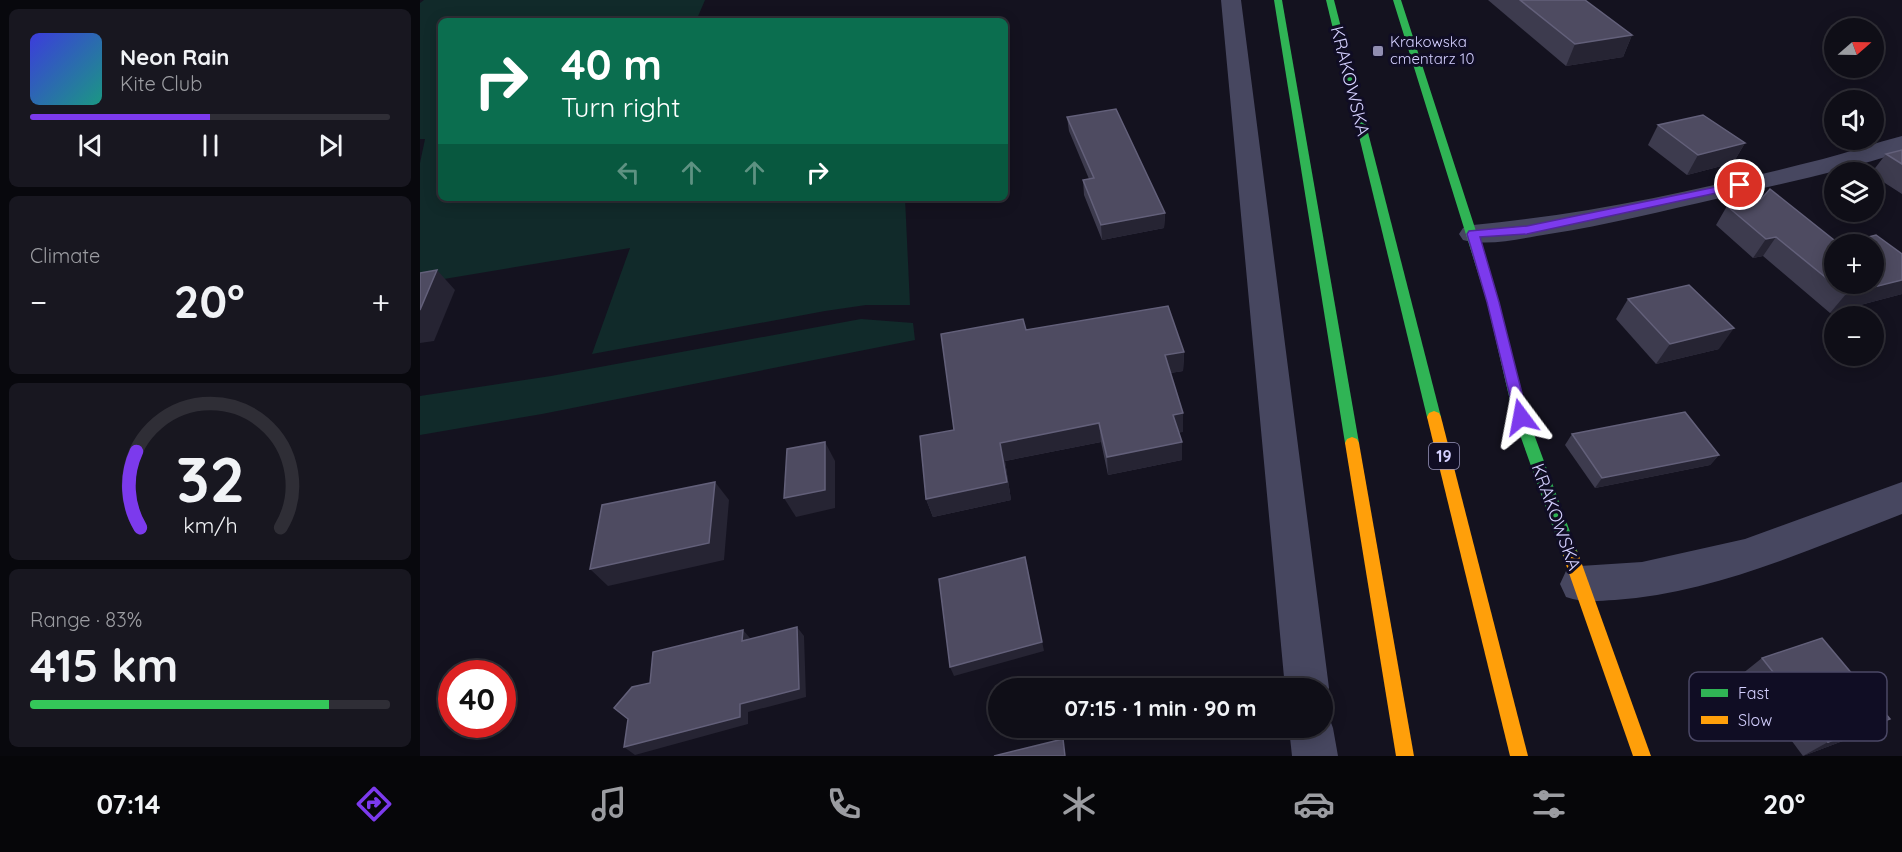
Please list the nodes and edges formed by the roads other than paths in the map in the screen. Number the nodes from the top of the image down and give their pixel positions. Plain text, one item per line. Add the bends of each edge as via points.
1 (1231, 0) edge
2 (1278, 0) edge
3 (1330, 0) edge
4 (1397, 0) edge
5 (1902, 144) edge
6 (1473, 234) junction
7 (1902, 498) edge
8 (1580, 584) junction
9 (1306, 678) edge
10 (1312, 738) edge
11 (1315, 756) edge
12 (1405, 756) edge
13 (1519, 756) edge
14 (1642, 756) edge

1 - 9 street
2 - 12 main road
3 - 13 main road, KRAKOWSKA / 19
4 - 6 main road, KRAKOWSKA
5 - 6 street via 1630,210 1527,230
6 - 8 main road, KRAKOWSKA via 1521,417
7 - 8 street via 1745,556 1642,580
8 - 14 main road, KRAKOWSKA
10 - 11 street

